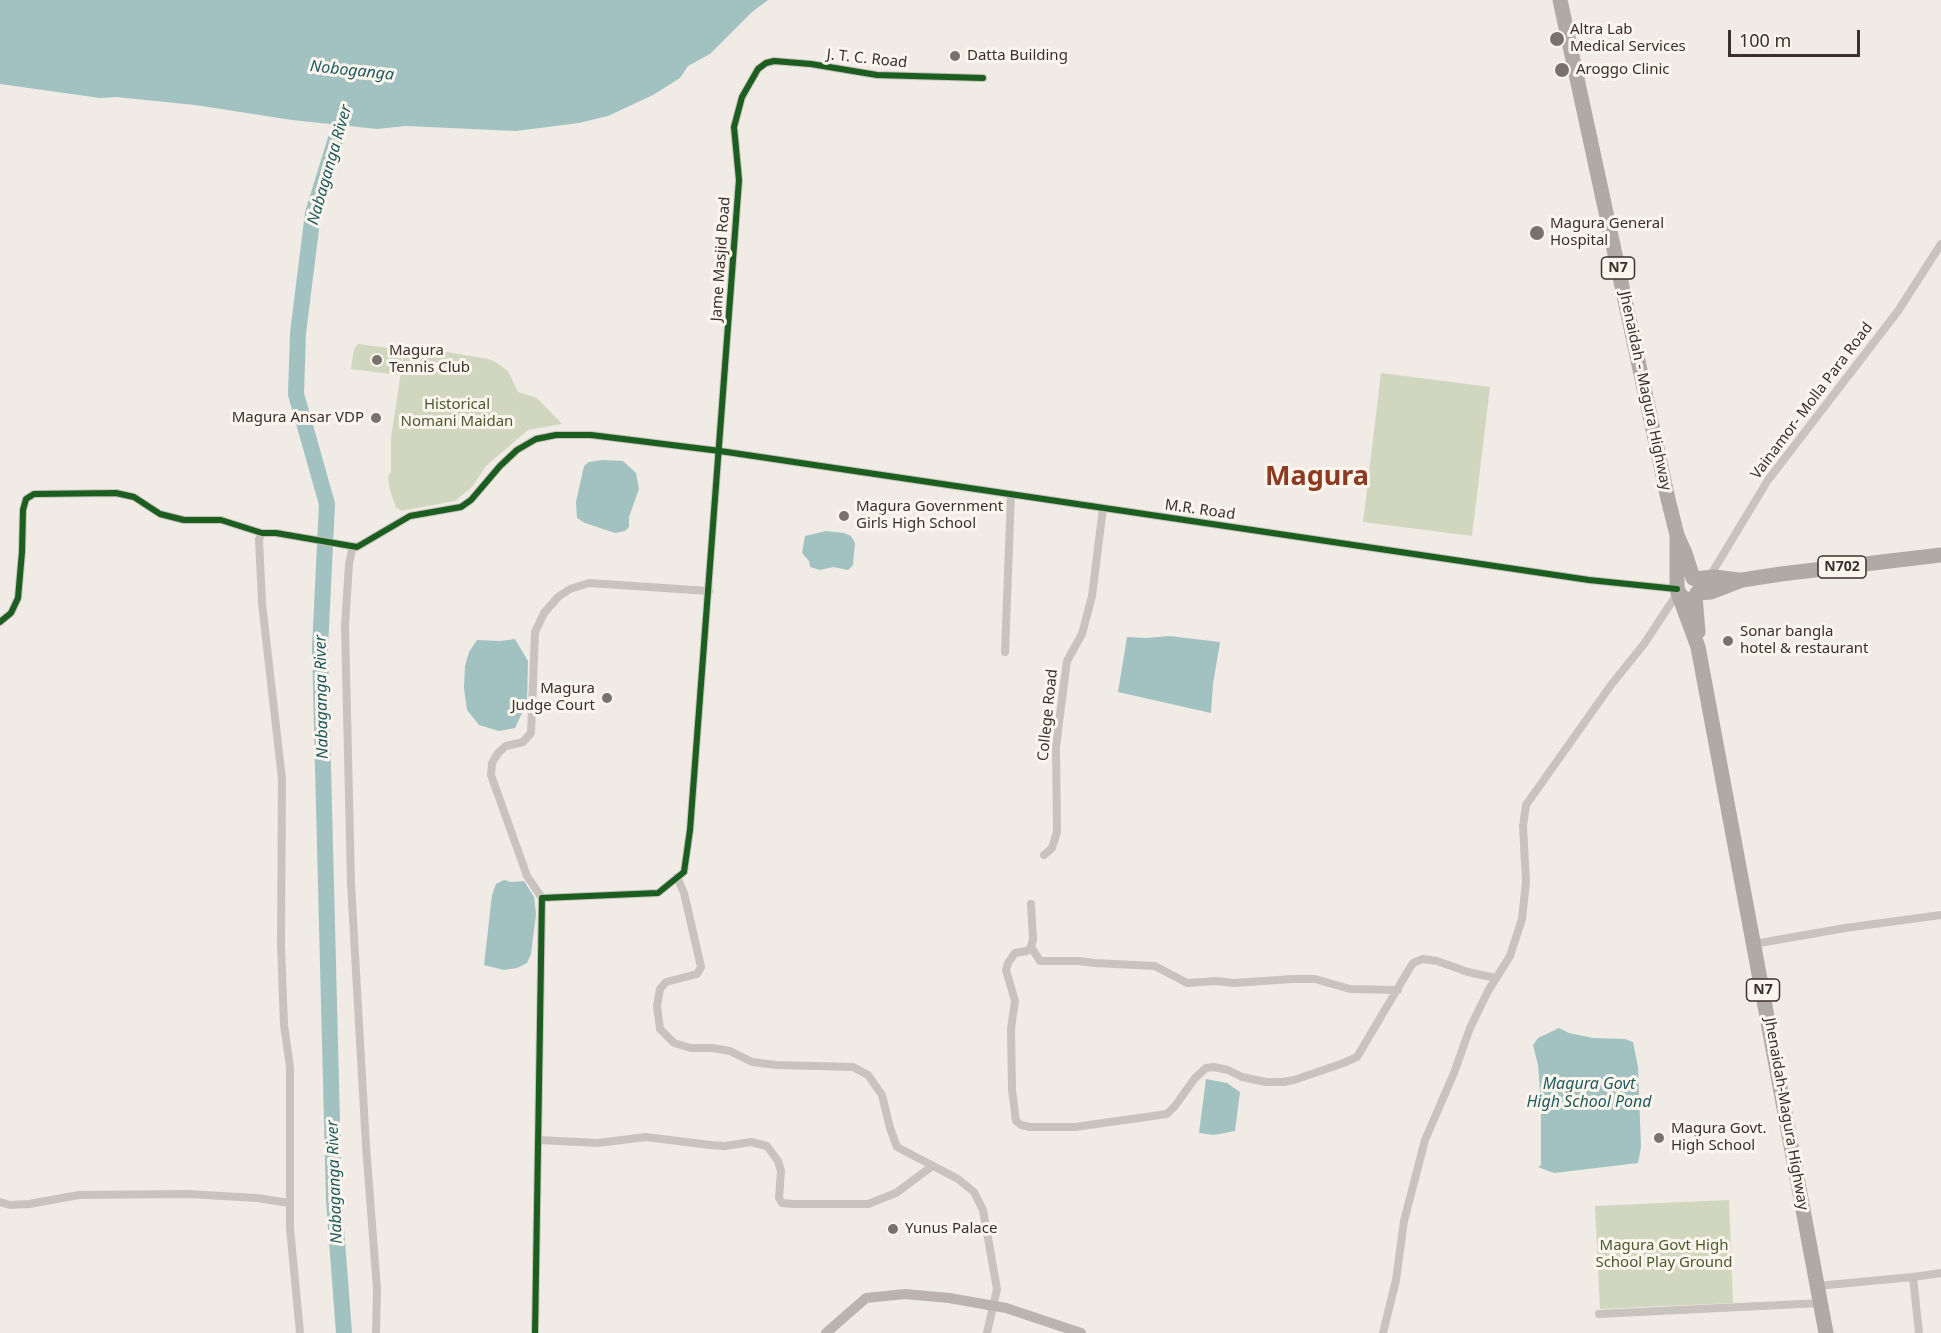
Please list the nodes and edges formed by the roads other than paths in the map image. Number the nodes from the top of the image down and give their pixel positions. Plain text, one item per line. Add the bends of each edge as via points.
1 (1560, 0) edge
2 (754, 74) joint
3 (983, 78) dead end
4 (1941, 244) edge
5 (720, 451) junction
6 (1011, 494) junction
7 (1103, 508) junction
8 (262, 533) junction
9 (1677, 535) junction
10 (355, 547) junction
11 (1941, 555) edge
12 (1698, 585) junction
13 (1677, 589) junction
14 (708, 591) junction
15 (0, 622) edge
16 (1698, 647) junction
17 (1005, 652) dead end
18 (1044, 855) dead end
19 (677, 877) junction
20 (542, 898) junction
21 (1031, 904) dead end
22 (1941, 915) edge
23 (1754, 944) junction
24 (1031, 947) junction
25 (1496, 978) junction
26 (1398, 990) junction
27 (538, 1140) junction
28 (931, 1167) junction
29 (0, 1202) edge
30 (289, 1203) junction
31 (1941, 1274) edge
32 (1913, 1277) junction
33 (1817, 1286) junction
34 (1821, 1303) junction
35 (993, 1306) junction
36 (1599, 1314) dead end
37 (300, 1333) edge
38 (376, 1333) edge
39 (535, 1333) edge
40 (826, 1333) edge
41 (987, 1333) edge
42 (1081, 1333) edge
43 (1383, 1333) edge
44 (1826, 1333) edge
45 (1918, 1333) edge

1 - 9 highway, Jhenaidah - Magura Highway / N7
2 - 3 street, J. T. C. Road via 766,63 783,61 877,75
2 - 5 street, Jame Masjid Road via 742,97 734,128 739,180
4 - 12 street, Vainamor- Molla Para Road via 1898,311 1768,480
5 - 6 street, M.R. Road
5 - 10 street, M.R. Road via 591,435 536,439 516,450 461,507 410,516
5 - 14 street, Jame Masjid Road
6 - 7 street, M.R. Road
6 - 17 street
7 - 13 street, M.R. Road via 1589,580
7 - 18 street, College Road via 1092,596 1082,634 1067,661 1056,747 1058,832 1052,849
8 - 10 street
8 - 15 street via 221,520 184,520 160,514 134,497 116,493 33,495 26,499 23,510 18,598 11,613
8 - 30 street via 262,603 283,802 281,945 290,1067
9 - 12 highway, Jhenaidah - Magura Highway / N7
9 - 13 highway, Jhenaidah - Magura Highway / N7
10 - 38 street via 349,564 345,626 351,884 377,1289
11 - 12 highway, N702
12 - 13 highway via 1683,578
12 - 16 highway, Jhenaidah-Magura Highway / N7
13 - 16 highway, Jhenaidah-Magura Highway / N7
13 - 25 street via 1644,644 1526,805 1522,919 1510,956
14 - 19 street, Jame Masjid Road via 690,830 684,872
14 - 20 street via 589,583 558,597 544,613 535,632 531,733 523,742 506,746 498,753 491,775 527,876
16 - 23 highway, Jhenaidah-Magura Highway / N7
19 - 20 street via 658,893
19 - 28 street via 701,967 697,974 666,982 660,989 660,1029 674,1043 730,1051 752,1062 854,1066 868,1075 882,1095 897,1147
20 - 27 street
21 - 24 street
22 - 23 street
23 - 33 highway, Jhenaidah-Magura Highway / N7
24 - 26 street via 1040,961 1155,966 1187,983 1315,979 1350,989
24 - 26 street via 1015,953 1006,970 1015,1001 1011,1029 1016,1121 1030,1127 1075,1127 1167,1114 1206,1068 1221,1068 1266,1082 1283,1082 1341,1064 1357,1057
25 - 26 street via 1423,959 1413,963
25 - 43 street via 1470,1028 1425,1140 1404,1221 1396,1280
27 - 28 street via 598,1143 646,1137 725,1146 752,1142 767,1146 778,1161 779,1198 782,1203 794,1204 868,1204 896,1192
27 - 39 street
28 - 35 street via 958,1179 974,1192 983,1210 997,1289
29 - 30 street via 29,1204 79,1195 188,1194
30 - 37 street
31 - 32 street
32 - 33 street
32 - 45 street
33 - 34 highway, Jhenaidah-Magura Highway / N7
34 - 36 street
34 - 44 highway, Jhenaidah-Magura Highway / N7
35 - 40 main road via 905,1294 866,1298
35 - 41 street
35 - 42 main road

